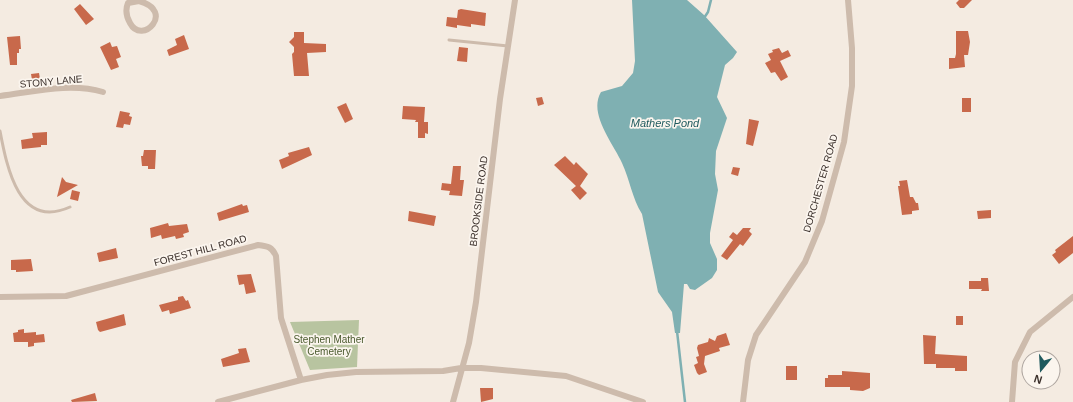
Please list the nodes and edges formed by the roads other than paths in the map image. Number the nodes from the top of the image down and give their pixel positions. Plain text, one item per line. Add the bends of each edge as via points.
1 (515, 0) edge
2 (848, 0) edge
3 (127, 1) edge
4 (449, 40) dead end
5 (508, 46) junction
6 (102, 92) dead end
7 (0, 96) edge
8 (0, 132) edge
9 (70, 207) dead end
10 (0, 297) edge
11 (1073, 297) edge
12 (461, 368) junction
13 (301, 380) junction
14 (218, 402) edge
15 (453, 402) edge
16 (643, 402) edge
17 (743, 402) edge
18 (1012, 402) edge

1 - 5 street, BROOKSIDE ROAD
2 - 17 street, DORCHESTER ROAD via 852,86 844,142 822,221 805,262 756,335 748,360
3 - 3 street via 139,1 153,9 156,15 154,24 149,29 140,31 132,27 126,16
4 - 5 lane
5 - 12 street, BROOKSIDE ROAD via 476,302 469,344
6 - 7 street, STONY LANE via 88,88 54,89
8 - 9 lane via 8,169 24,199 33,208 46,212 58,212
10 - 13 street, FOREST HILL ROAD via 66,296 258,245 268,246 274,250 276,256 281,318
11 - 18 street via 1030,332 1015,362
12 - 13 street via 443,371 356,372
12 - 15 street, BROOKSIDE ROAD
12 - 16 street via 566,376
13 - 14 street

